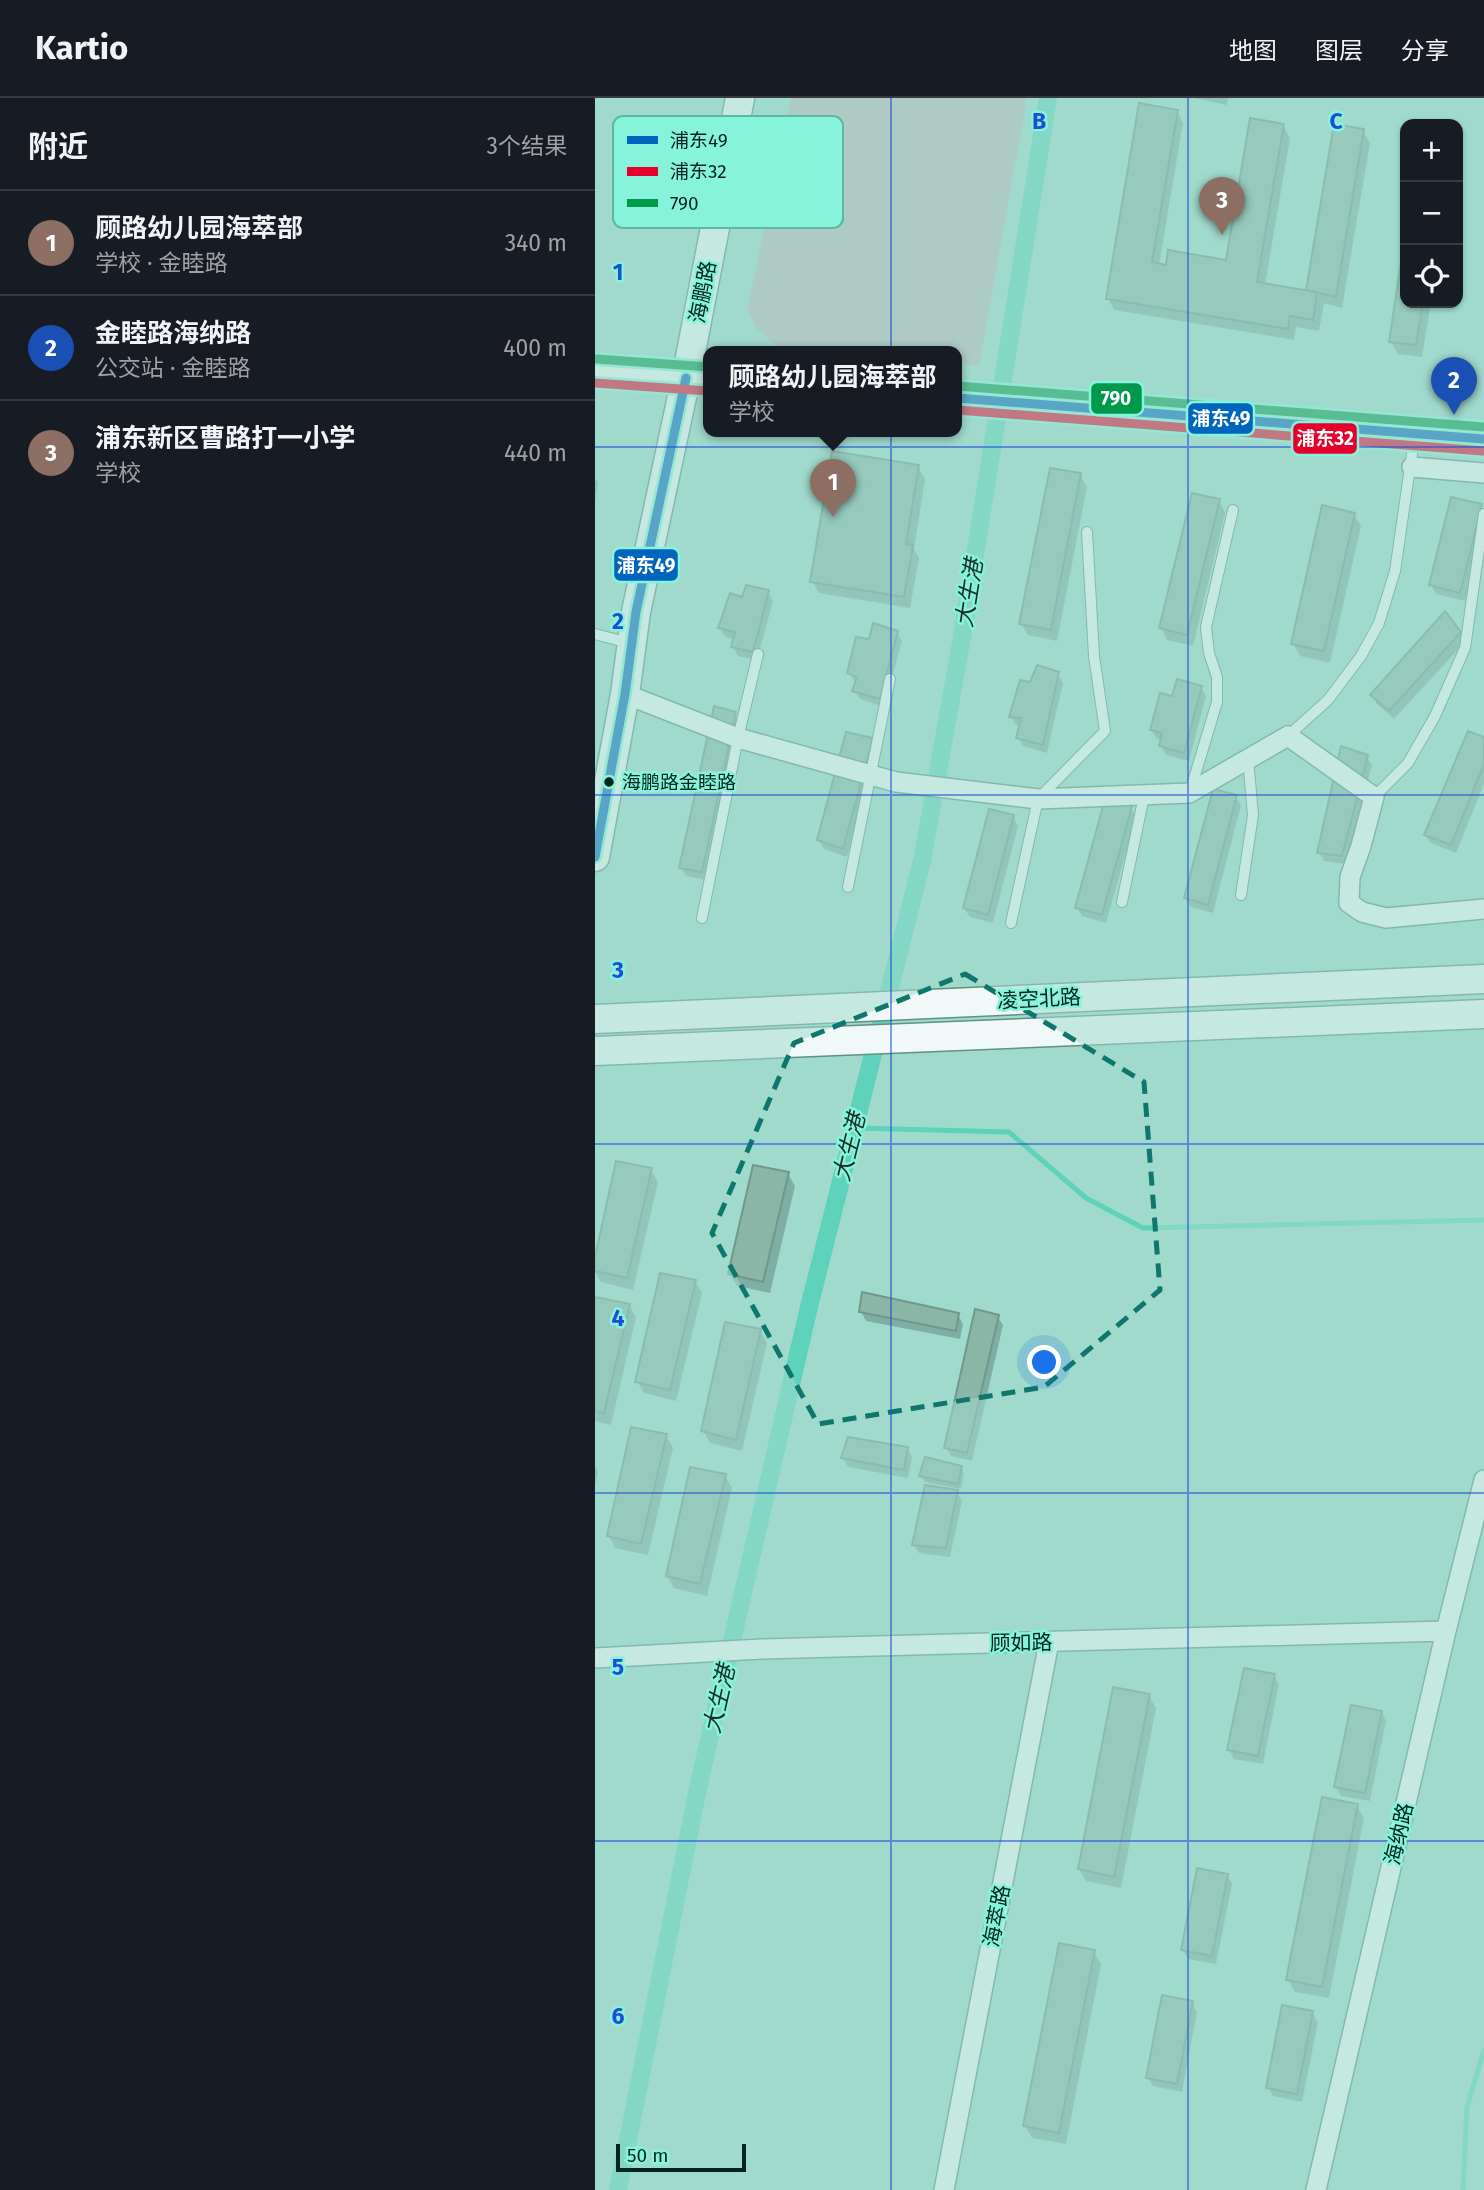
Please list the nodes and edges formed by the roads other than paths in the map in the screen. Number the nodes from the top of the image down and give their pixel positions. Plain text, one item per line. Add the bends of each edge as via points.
1 (740, 98) edge
2 (737, 116) edge
3 (720, 228) edge
4 (595, 371) edge
5 (697, 379) edge
6 (962, 398) edge
7 (1415, 433) junction
8 (1484, 439) edge
9 (1412, 467) junction
10 (1484, 473) edge
11 (1233, 510) dead end
12 (1484, 514) edge
13 (1087, 532) dead end
14 (595, 634) edge
15 (633, 644) junction
16 (758, 654) dead end
17 (890, 679) dead end
18 (625, 694) junction
19 (1288, 736) junction
20 (738, 738) junction
21 (1248, 759) junction
22 (869, 775) junction
23 (1189, 793) junction
24 (1144, 796) junction
25 (1374, 797) junction
26 (1038, 799) junction
27 (595, 858) edge
28 (848, 887) dead end
29 (1241, 895) dead end
30 (1122, 902) dead end
31 (1484, 909) edge
32 (702, 918) dead end
33 (1011, 923) dead end
34 (1484, 979) edge
35 (1484, 1014) edge
36 (595, 1019) edge
37 (595, 1051) edge
38 (1484, 1479) edge
39 (1446, 1631) junction
40 (1049, 1642) junction
41 (595, 1658) edge
42 (944, 2190) edge
43 (1315, 2190) edge

1 - 2 main road, 海鹏路
3 - 5 main road, 海鹏路
4 - 5 street
5 - 15 main road, 海鹏路 via 636,612
6 - 7 street
7 - 8 street
7 - 9 lane
9 - 10 street
9 - 19 lane via 1395,571 1379,623 1328,700
11 - 23 lane via 1206,627 1217,677 1217,702
12 - 25 lane via 1465,648 1408,763
13 - 26 lane via 1094,656 1105,730
14 - 15 lane
15 - 18 main road, 海鹏路
16 - 20 lane
17 - 22 lane
18 - 20 street
18 - 27 main road, 海鹏路
19 - 21 street
19 - 25 street
20 - 22 street
20 - 32 lane
21 - 23 street
21 - 29 lane via 1253,815
22 - 26 street via 963,792
22 - 28 lane
23 - 24 street
24 - 26 street
24 - 30 lane
25 - 31 street via 1350,877 1349,903 1386,918
26 - 33 lane
34 - 36 main road, 凌空北路
35 - 37 main road, 凌空北路
38 - 39 street, 海纳路
39 - 40 street, 顾如路
39 - 43 street, 海纳路
40 - 41 street, 顾如路
40 - 42 street, 海萃路

